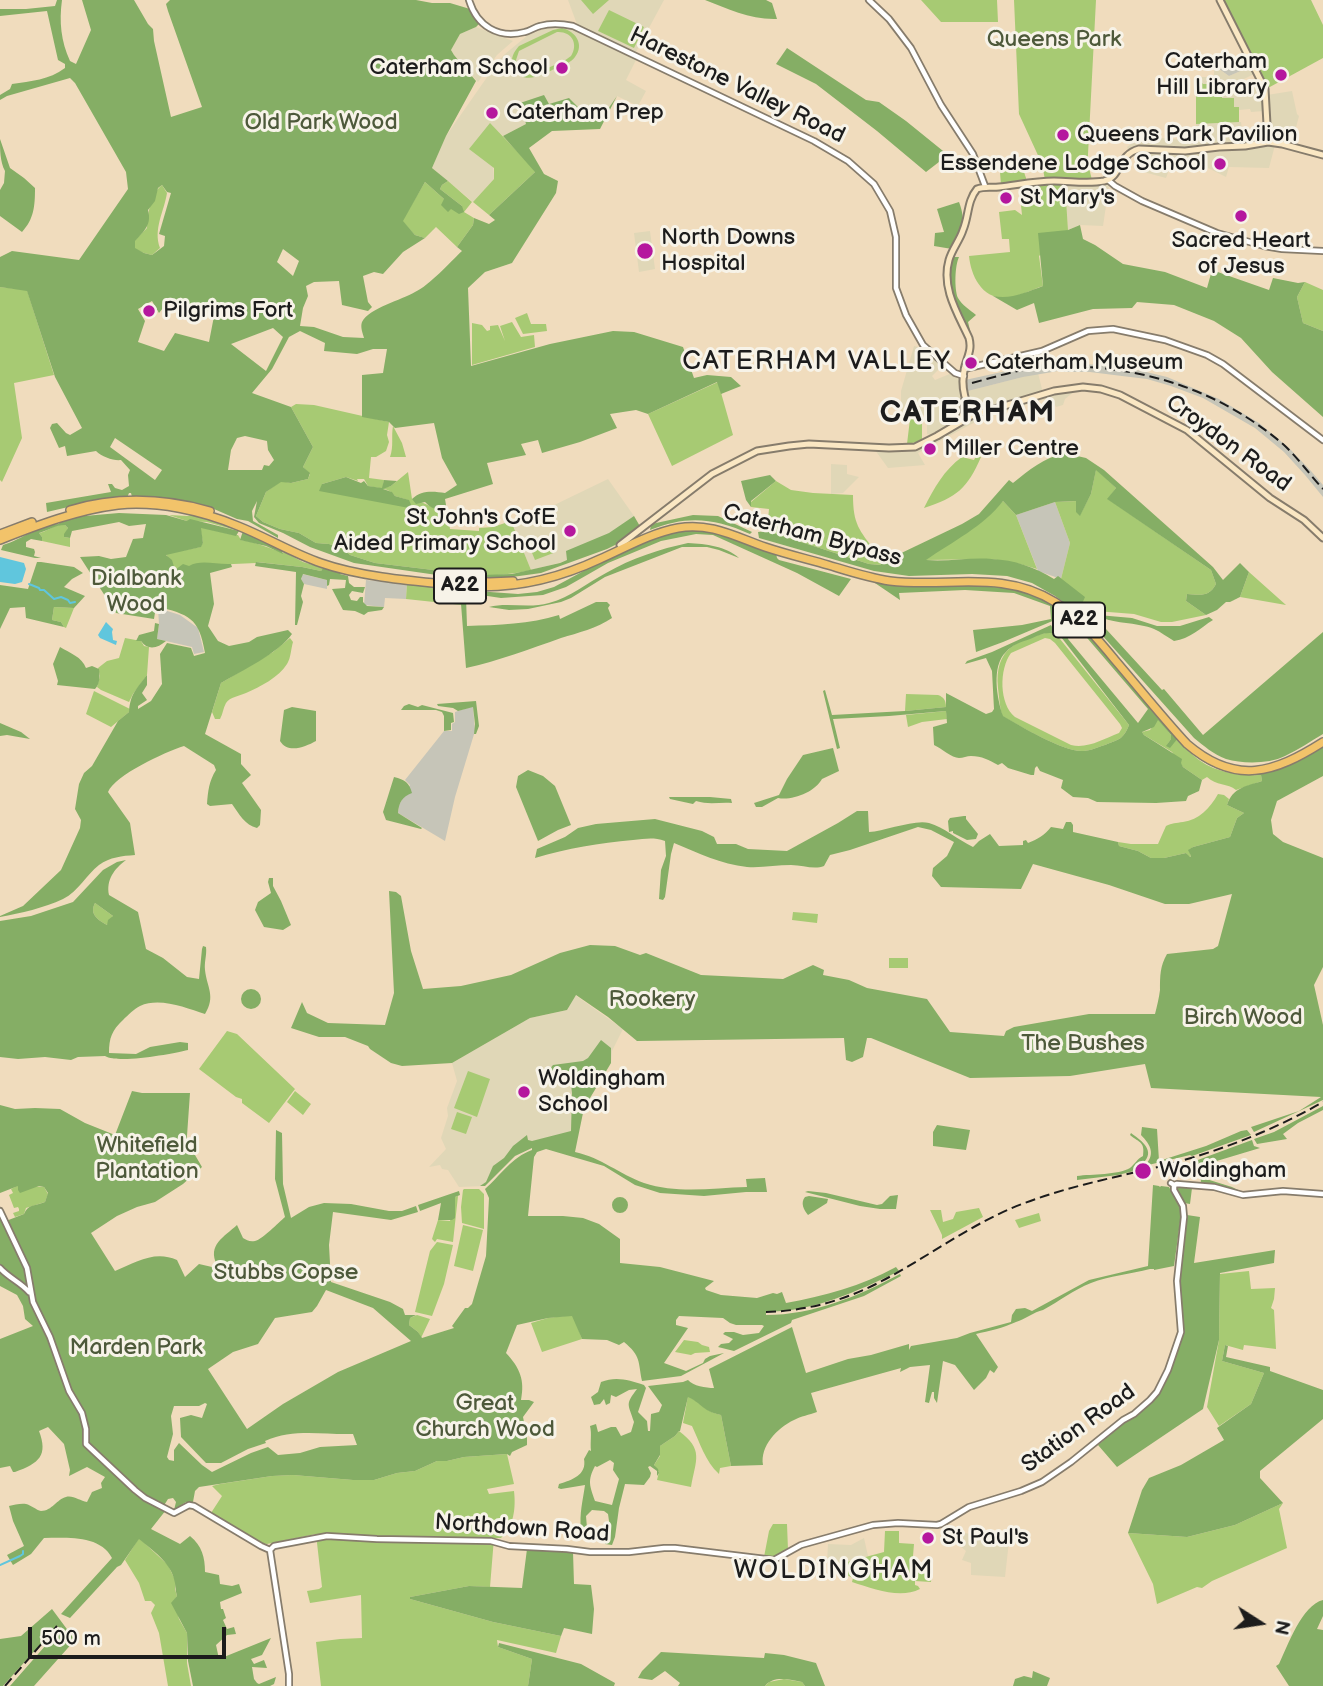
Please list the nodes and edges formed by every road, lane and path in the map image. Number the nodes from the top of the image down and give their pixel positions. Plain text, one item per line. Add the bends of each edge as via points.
1 (469, 0) edge
2 (869, 0) edge
3 (1220, 0) edge
4 (1268, 142) junction
5 (1323, 155) edge
6 (1108, 180) junction
7 (985, 186) junction
8 (1323, 251) edge
9 (964, 369) junction
10 (964, 376) junction
11 (968, 414) junction
12 (1323, 440) edge
13 (640, 530) junction
14 (0, 534) edge
15 (1323, 538) edge
16 (0, 540) edge
17 (634, 541) junction
18 (620, 545) junction
19 (1323, 739) edge
20 (1323, 1194) edge
21 (0, 1211) edge
22 (0, 1268) edge
23 (30, 1294) junction
24 (270, 1550) junction
25 (774, 1560) joint
26 (289, 1686) edge

1 - 10 street, Harestone Valley Road via 485,26 504,33 550,24 573,26 848,161 876,186 890,211 896,237 896,288 906,315 923,345
2 - 7 street via 911,48 972,154
3 - 4 main road via 1265,89
4 - 5 main road
4 - 6 main road via 1185,151 1136,149
6 - 7 main road
6 - 8 street via 1142,201 1217,233 1273,247
7 - 9 main road via 972,195 964,230 948,260 947,287 971,347
9 - 10 main road
9 - 12 street via 1042,351 1088,331 1114,329 1147,335 1223,364
10 - 11 main road
11 - 13 main road via 915,447 809,444 757,452 712,474
11 - 15 main road, Croydon Road via 1065,388 1120,395 1187,430
13 - 17 main road
13 - 18 main road
14 - 18 highway, A22 via 84,506 144,500 229,517 335,563 489,582 535,578
16 - 17 highway, A22 via 55,519 120,505 170,507 241,527 333,567 470,587 550,579
17 - 18 highway, A22
17 - 19 highway, Caterham Bypass / A22 via 676,524 703,523 882,575 1018,582 1051,595 1081,617 1190,741 1215,758 1239,766 1262,766
20 - 25 street, Station Road via 1283,1191 1248,1195 1173,1184 1184,1214 1177,1281 1181,1332 1168,1370 1150,1400 1031,1487 969,1507 937,1525 875,1525 801,1545
21 - 23 street via 22,1255
22 - 23 street
23 - 24 street via 82,1413 89,1448 135,1490 164,1508 174,1513 194,1506
24 - 25 street, Northdown Road via 344,1536 491,1541 603,1553 664,1548
24 - 26 street

